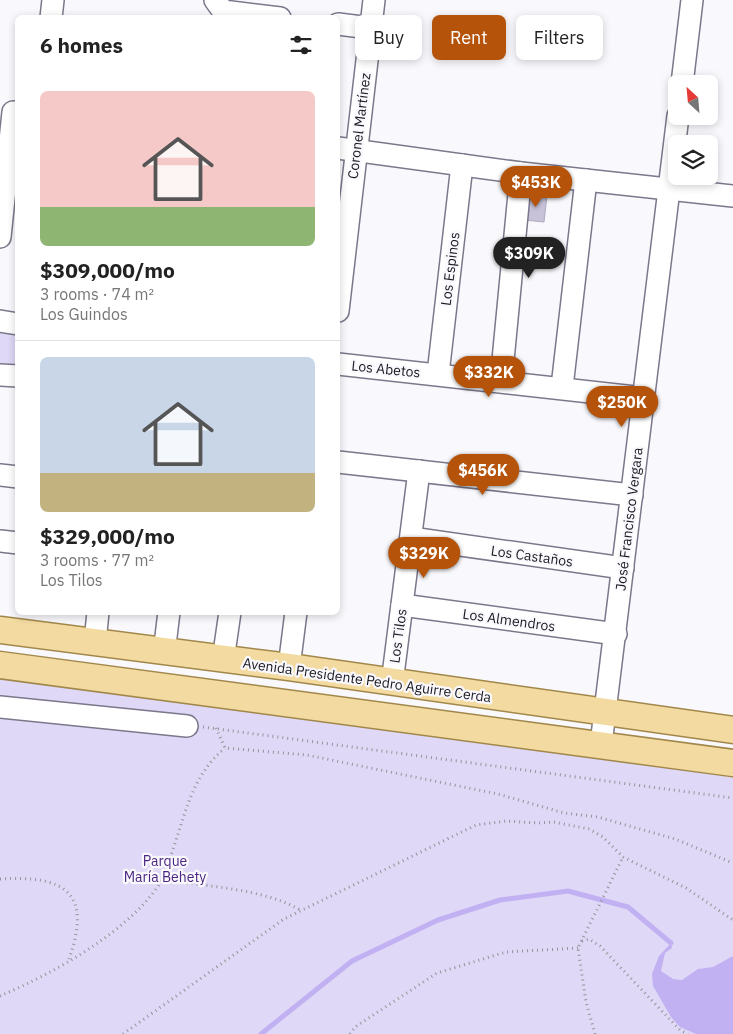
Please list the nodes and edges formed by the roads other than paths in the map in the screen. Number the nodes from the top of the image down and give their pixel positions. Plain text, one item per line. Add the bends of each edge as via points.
1 (53, 0) edge
2 (216, 0) edge
3 (374, 0) edge
4 (692, 0) edge
5 (50, 15) edge
6 (256, 15) edge
7 (372, 15) edge
8 (340, 24) edge
9 (355, 26) edge
10 (364, 60) edge
11 (683, 75) edge
12 (10, 112) edge
13 (677, 125) edge
14 (346, 149) edge
15 (462, 165) junction
16 (521, 173) junction
17 (586, 180) junction
18 (669, 189) junction
19 (733, 196) edge
20 (342, 233) edge
21 (0, 237) edge
22 (340, 268) edge
23 (0, 321) edge
24 (15, 324) edge
25 (340, 364) edge
26 (438, 374) junction
27 (0, 375) edge
28 (15, 376) edge
29 (501, 381) junction
30 (562, 388) junction
31 (644, 398) junction
32 (340, 462) edge
33 (419, 471) junction
34 (0, 475) edge
35 (15, 477) edge
36 (632, 495) junction
37 (411, 538) junction
38 (0, 541) edge
39 (15, 543) edge
40 (623, 568) junction
41 (402, 605) junction
42 (98, 615) edge
43 (169, 615) edge
44 (230, 615) edge
45 (296, 615) edge
46 (0, 630) edge
47 (616, 634) junction
48 (95, 642) junction
49 (164, 652) junction
50 (223, 660) junction
51 (0, 666) edge
52 (289, 668) junction
53 (392, 683) junction
54 (0, 707) edge
55 (606, 713) junction
56 (187, 726) dead end
57 (733, 730) edge
58 (601, 744) junction
59 (733, 763) edge

1 - 5 street
2 - 6 street via 223,11
3 - 7 street, Coronel Martínez
4 - 11 street
8 - 9 street
10 - 14 street, Coronel Martínez
12 - 21 street
13 - 18 street, José Francisco Vergara
14 - 15 street
14 - 20 street, Coronel Martínez
15 - 16 street
15 - 26 street, Los Espinos
16 - 17 street
16 - 29 street
17 - 18 street
17 - 30 street
18 - 19 street
18 - 31 street, José Francisco Vergara
20 - 22 street, Coronel Martínez
23 - 24 street
25 - 26 street, Los Abetos
26 - 29 street, Los Abetos
27 - 28 street
29 - 30 street, Los Abetos
30 - 31 street, Los Abetos
31 - 36 street, José Francisco Vergara
32 - 33 street
33 - 36 street
33 - 37 street, Los Tilos
34 - 35 street
36 - 40 street, José Francisco Vergara
37 - 40 street, Los Castaños
37 - 41 street, Los Tilos
38 - 39 street
40 - 47 street, José Francisco Vergara
41 - 47 street, Los Almendros
41 - 53 street, Los Tilos
42 - 48 street
43 - 49 street
44 - 50 street
45 - 52 street
46 - 48 main road, Avenida Presidente Pedro Aguirre Cerda
47 - 55 street, José Francisco Vergara
48 - 49 main road, Avenida Presidente Pedro Aguirre Cerda
49 - 50 main road, Avenida Presidente Pedro Aguirre Cerda
50 - 52 main road, Avenida Presidente Pedro Aguirre Cerda
51 - 58 main road
52 - 53 main road, Avenida Presidente Pedro Aguirre Cerda
53 - 55 main road, Avenida Presidente Pedro Aguirre Cerda
54 - 56 street
55 - 57 main road, Avenida Presidente Pedro Aguirre Cerda
55 - 58 street, José Francisco Vergara
58 - 59 main road

